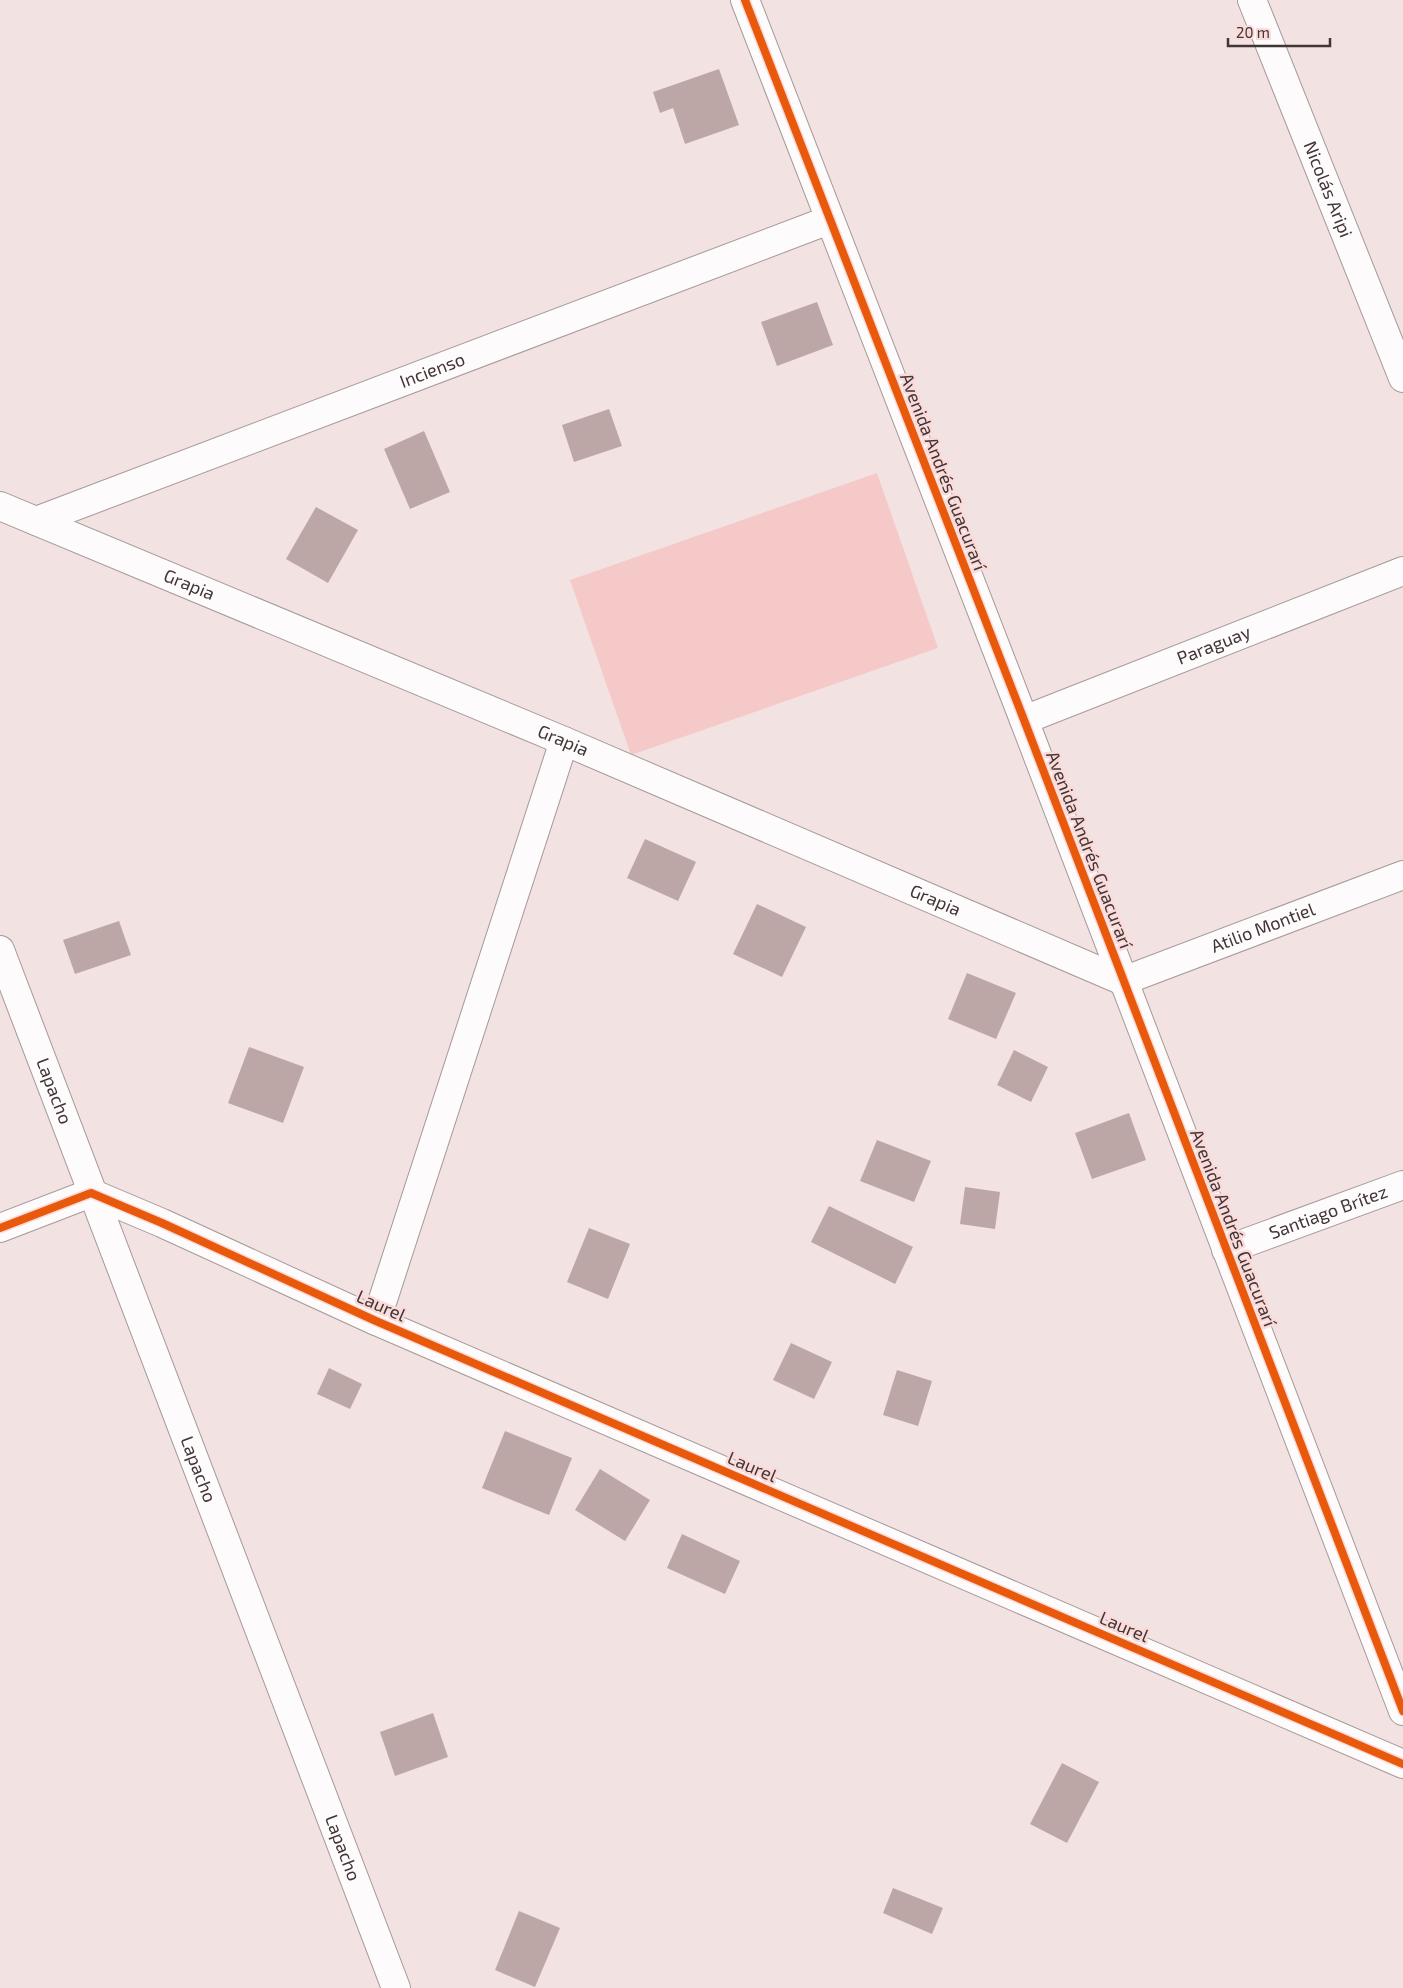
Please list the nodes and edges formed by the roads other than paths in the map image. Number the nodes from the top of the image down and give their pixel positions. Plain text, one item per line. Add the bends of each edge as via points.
1 (745, 0) edge
2 (1252, 0) edge
3 (829, 220) junction
4 (1403, 378) edge
5 (0, 506) edge
6 (36, 521) junction
7 (1403, 571) edge
8 (1024, 720) junction
9 (564, 741) junction
10 (1403, 875) edge
11 (0, 950) edge
12 (1122, 981) junction
13 (1403, 1185) edge
14 (92, 1193) junction
15 (0, 1228) edge
16 (1226, 1250) junction
17 (376, 1322) junction
18 (1392, 1651) edge
19 (1403, 1711) edge
20 (1403, 1764) edge
21 (396, 1988) edge

1 - 3 street, Avenida Andrés Guacurarí
2 - 4 street, Nicolás Aripi
3 - 6 street, Incienso
3 - 8 street, Avenida Andrés Guacurarí
5 - 6 street, Grapia
6 - 9 street, Grapia
7 - 8 street, Paraguay
8 - 12 street, Avenida Andrés Guacurarí
9 - 12 street, Grapia
9 - 17 street
10 - 12 street, Atilio Montiel
11 - 14 street, Lapacho
12 - 16 street, Avenida Andrés Guacurarí
13 - 16 street, Santiago Brítez
14 - 15 street
14 - 17 street, Laurel
14 - 21 street, Lapacho
16 - 18 street, Avenida Andrés Guacurarí
17 - 20 street, Laurel
18 - 19 street, Avenida Andrés Guacurarí

